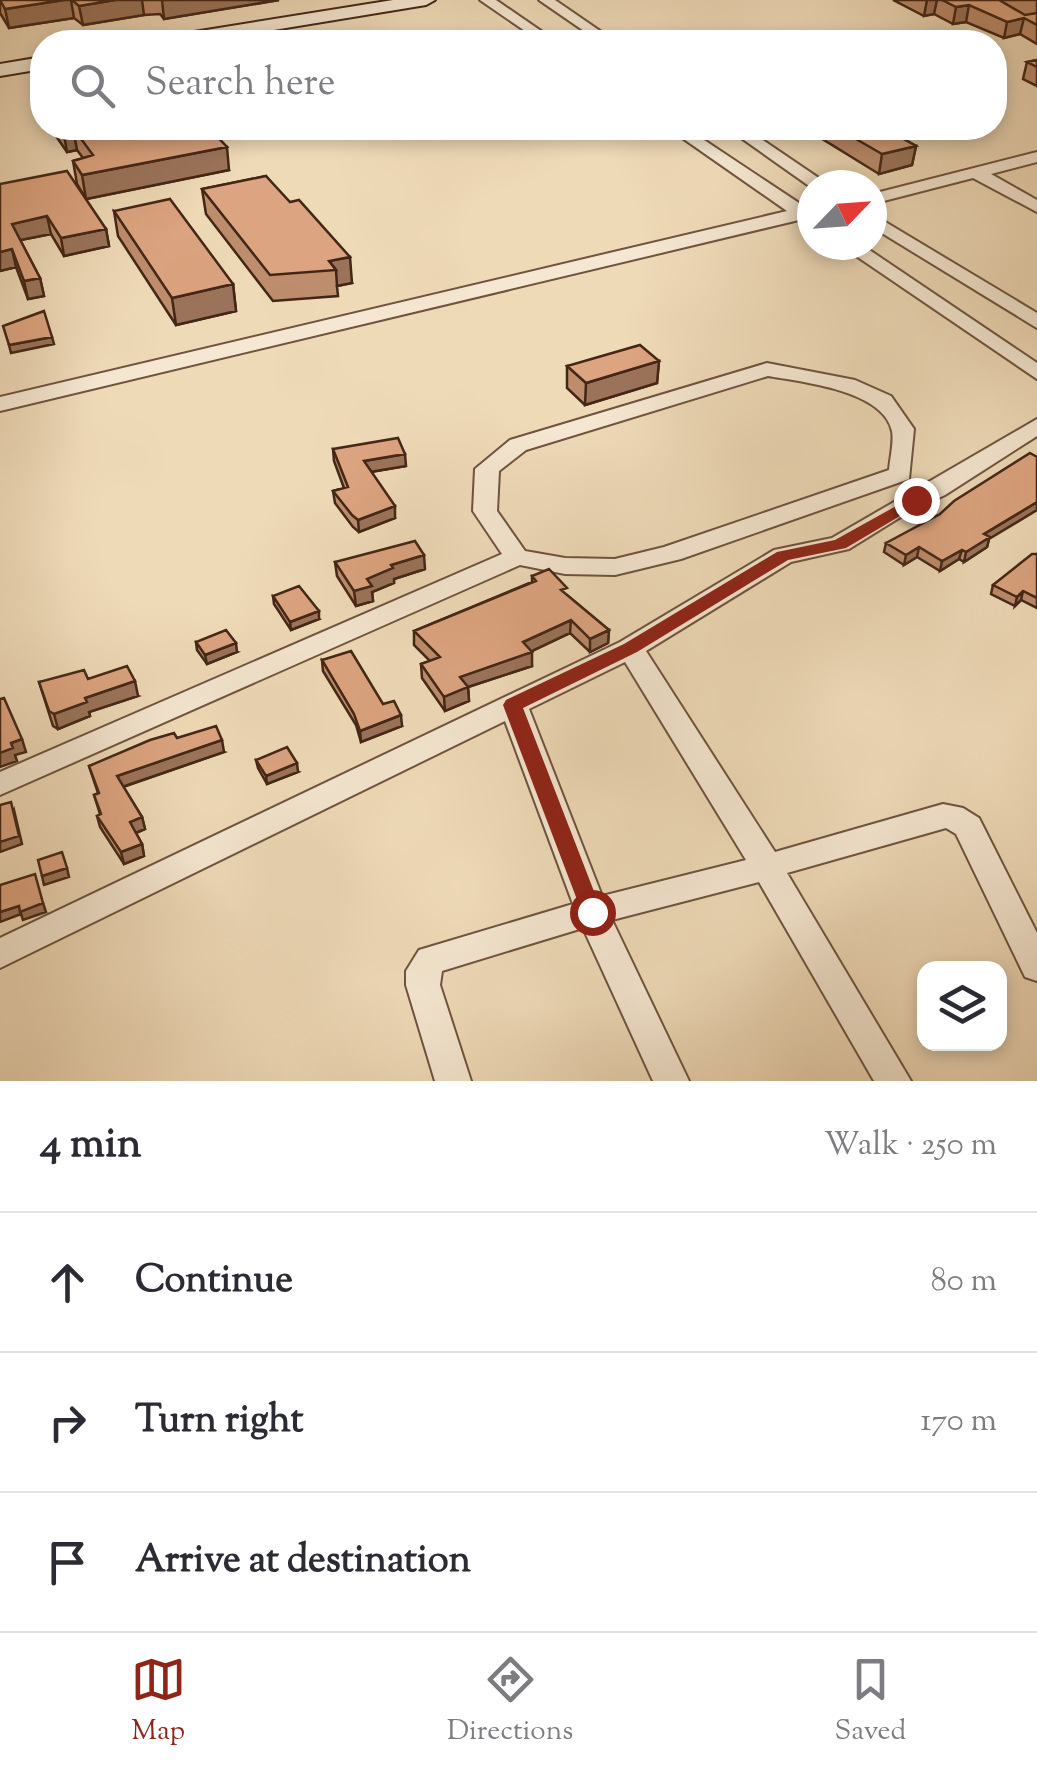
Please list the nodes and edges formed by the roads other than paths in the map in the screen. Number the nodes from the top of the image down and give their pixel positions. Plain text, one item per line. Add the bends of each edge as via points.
1 (426, 0) edge
2 (488, 0) edge
3 (546, 0) edge
4 (242, 30) edge
5 (532, 30) edge
6 (591, 30) edge
7 (30, 66) edge
8 (0, 70) edge
9 (694, 140) edge
10 (753, 140) edge
11 (1037, 157) edge
12 (798, 170) edge
13 (976, 173) junction
14 (887, 195) edge
15 (797, 207) edge
16 (1037, 208) edge
17 (797, 218) edge
18 (887, 228) edge
19 (871, 260) edge
20 (1037, 322) edge
21 (1037, 373) edge
22 (3, 396) edge
23 (1030, 437) edge
24 (517, 556) junction
25 (630, 648) junction
26 (512, 705) junction
27 (0, 784) edge
28 (767, 867) junction
29 (592, 912) junction
30 (0, 954) edge
31 (1037, 967) edge
32 (452, 1081) edge
33 (671, 1081) edge
34 (893, 1081) edge

1 - 4 street
2 - 5 street
3 - 6 street
7 - 8 street
9 - 15 street
10 - 12 street
11 - 13 street
13 - 14 street
13 - 16 street
17 - 22 street
18 - 20 street
19 - 21 street
23 - 25 street via 840,544 783,556
24 - 24 street via 486,510 486,470 518,446 767,369 847,385 883,401 903,428 901,474 672,553 615,567
24 - 27 street
25 - 26 street
25 - 28 street
26 - 29 street
26 - 30 street
28 - 29 street
28 - 31 street via 952,816 968,826
28 - 34 street
29 - 32 street via 432,960 423,985
29 - 33 street

